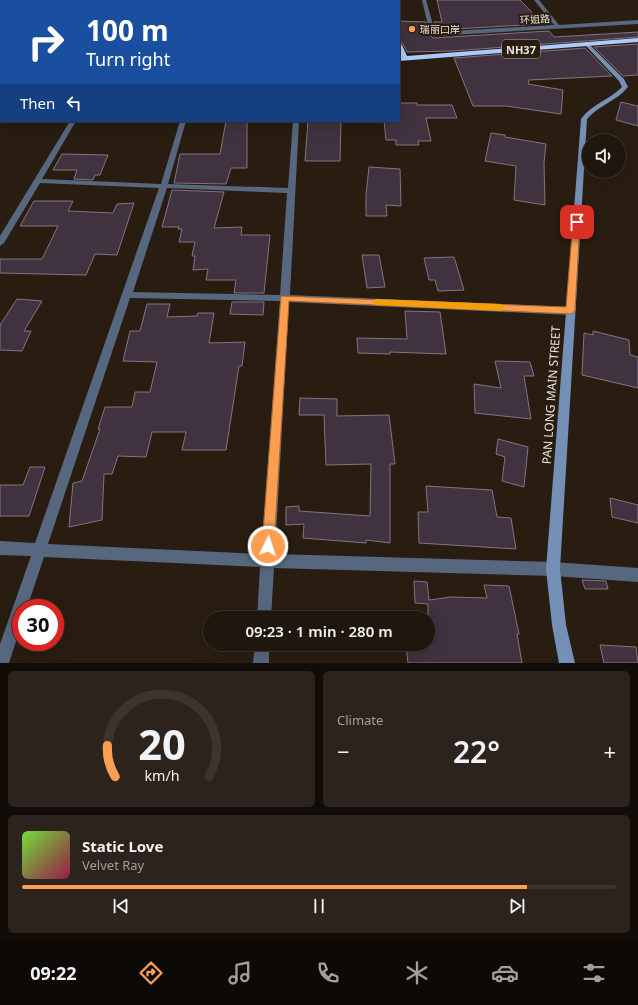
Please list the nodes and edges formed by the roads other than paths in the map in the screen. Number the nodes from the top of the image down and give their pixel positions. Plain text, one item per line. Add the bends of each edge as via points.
1 (424, 0) edge
2 (536, 0) edge
3 (638, 22) edge
4 (558, 27) junction
5 (638, 40) edge
6 (588, 44) junction
7 (402, 59) edge
8 (72, 122) edge
9 (184, 122) edge
10 (296, 122) edge
11 (37, 181) junction
12 (164, 186) junction
13 (292, 191) junction
14 (0, 243) edge
15 (126, 295) junction
16 (284, 298) junction
17 (571, 311) junction
18 (0, 548) edge
19 (40, 550) junction
20 (267, 561) junction
21 (553, 569) junction
22 (638, 575) edge
23 (264, 611) edge
24 (262, 651) edge
25 (1, 663) edge
26 (261, 663) edge
27 (567, 663) edge

1 - 4 street, 环姐路 via 433,34
2 - 4 street
3 - 4 street, 环姐路
5 - 6 highway, NH37
6 - 7 highway, NH37
6 - 17 street, PAN LONG MAIN STREET via 622,80 625,87 620,93 590,111 584,119
8 - 11 street
9 - 12 street
10 - 13 street
11 - 12 street
11 - 14 street
12 - 13 street
12 - 15 street
13 - 16 street
15 - 16 street
15 - 19 street
16 - 17 street
16 - 20 street
17 - 21 street, PAN LONG MAIN STREET
18 - 19 street
19 - 20 street
19 - 25 street
20 - 21 street
20 - 23 street
21 - 22 street
21 - 27 street, PAN LONG MAIN STREET via 559,625
24 - 26 street

